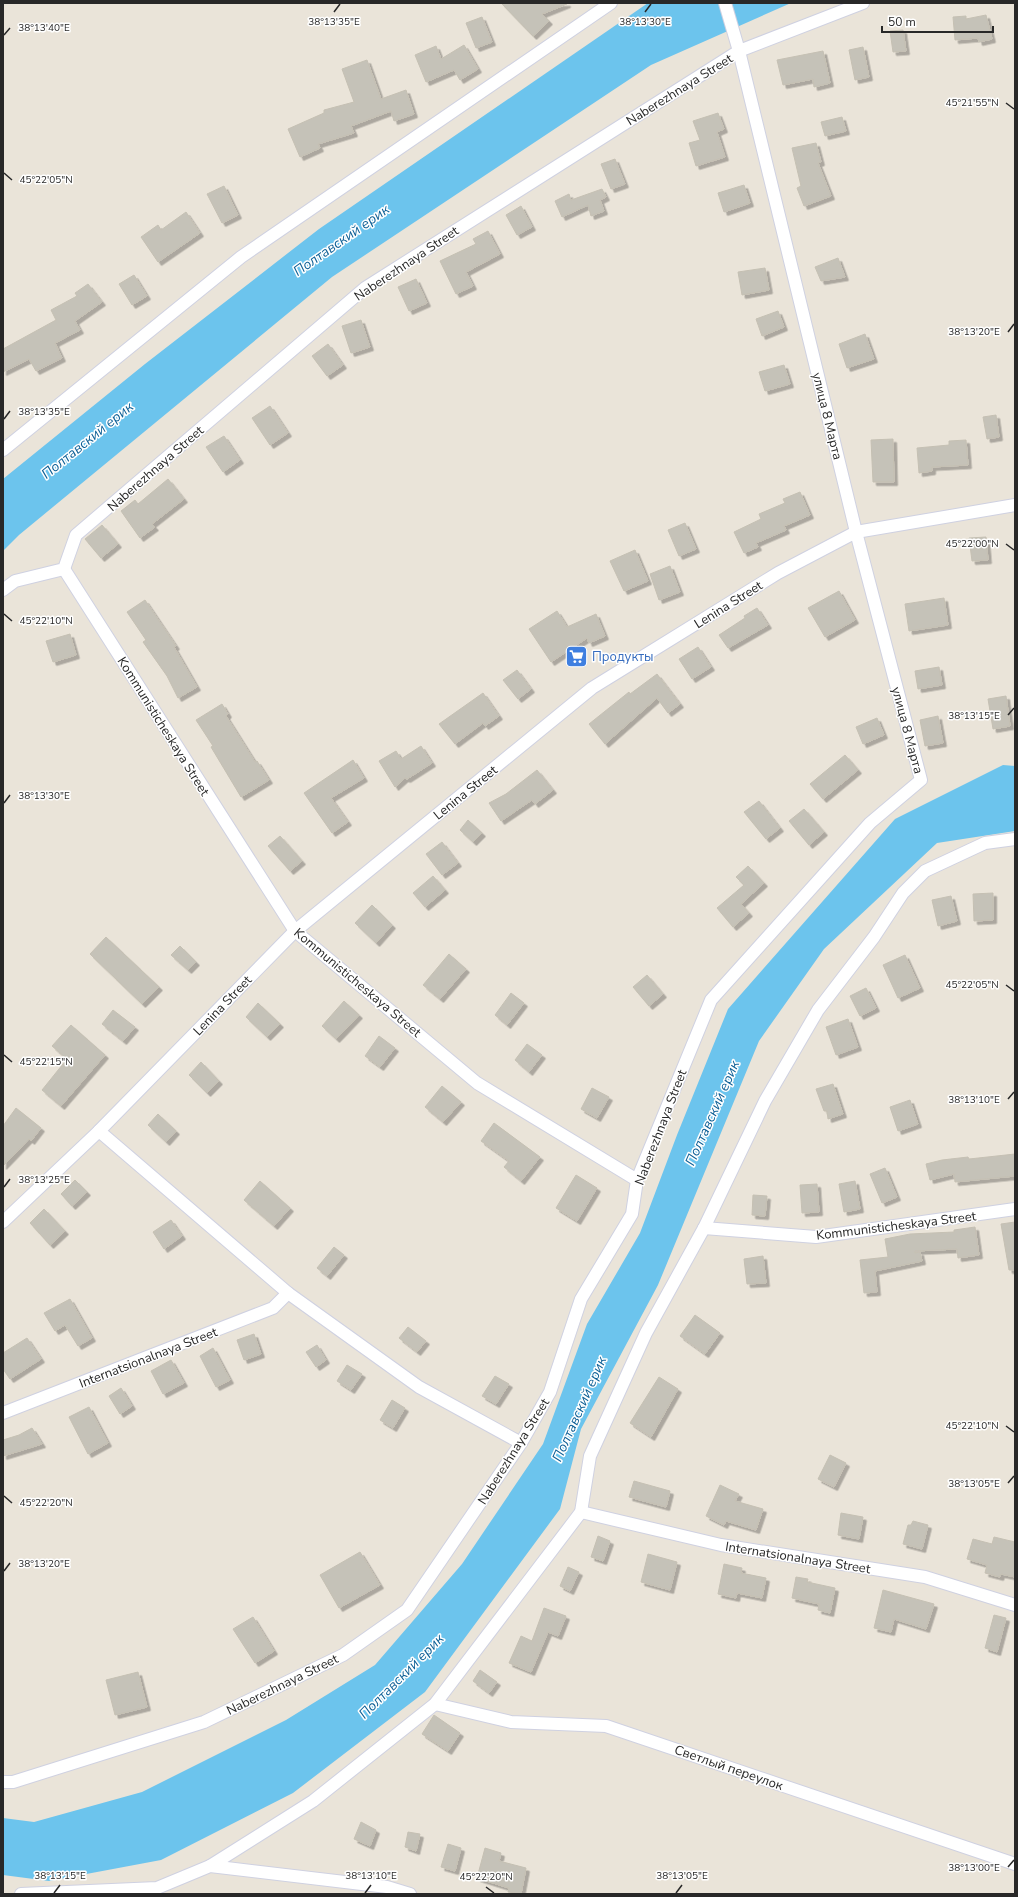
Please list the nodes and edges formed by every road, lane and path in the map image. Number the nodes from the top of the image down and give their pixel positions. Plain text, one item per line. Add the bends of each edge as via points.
1 (611, 3) edge
2 (725, 3) edge
3 (863, 3) edge
4 (738, 51) junction
5 (3, 450) edge
6 (1015, 505) edge
7 (856, 532) junction
8 (64, 569) junction
9 (3, 590) edge
10 (921, 780) joint
11 (1015, 838) edge
12 (295, 931) junction
13 (99, 1131) junction
14 (637, 1180) junction
15 (1015, 1209) edge
16 (3, 1222) edge
17 (704, 1228) junction
18 (288, 1293) junction
19 (3, 1413) edge
20 (521, 1443) junction
21 (581, 1512) junction
22 (1015, 1605) edge
23 (436, 1704) junction
24 (3, 1782) edge
25 (1015, 1864) edge
26 (210, 1866) junction
27 (156, 1891) edge
28 (21, 1894) edge
29 (410, 1894) edge

1 - 5 street via 241,257
2 - 4 street, улица 8 Марта
3 - 4 street, Naberezhnaya Street
4 - 7 street, улица 8 Марта
4 - 8 street, Naberezhnaya Street via 365,288 76,535
6 - 7 street, Lenina Street
7 - 10 street, улица 8 Марта
7 - 12 street, Lenina Street via 778,573 592,688
8 - 9 street via 15,581
8 - 12 street, Kommunisticheskaya Street
10 - 14 street, Naberezhnaya Street via 870,823 711,1000
11 - 17 street via 984,843 925,871 903,893 874,937 818,1010 765,1101
12 - 13 street, Lenina Street
12 - 14 street, Kommunisticheskaya Street via 477,1083
13 - 16 street, Lenina Street
13 - 18 street
14 - 20 street, Naberezhnaya Street via 632,1214 581,1299 550,1392
15 - 17 street, Kommunisticheskaya Street via 816,1236
17 - 21 street via 646,1333 590,1456
18 - 19 street, Internatsionalnaya Street via 273,1308
18 - 20 street via 418,1386
20 - 24 street, Naberezhnaya Street via 407,1610 343,1655 204,1722 13,1782
21 - 22 street, Internatsionalnaya Street via 721,1545 925,1577
21 - 23 street
23 - 25 street, Светлый переулок via 511,1722 606,1726
23 - 26 street via 313,1801
26 - 27 street
26 - 29 street via 387,1887
27 - 28 street

